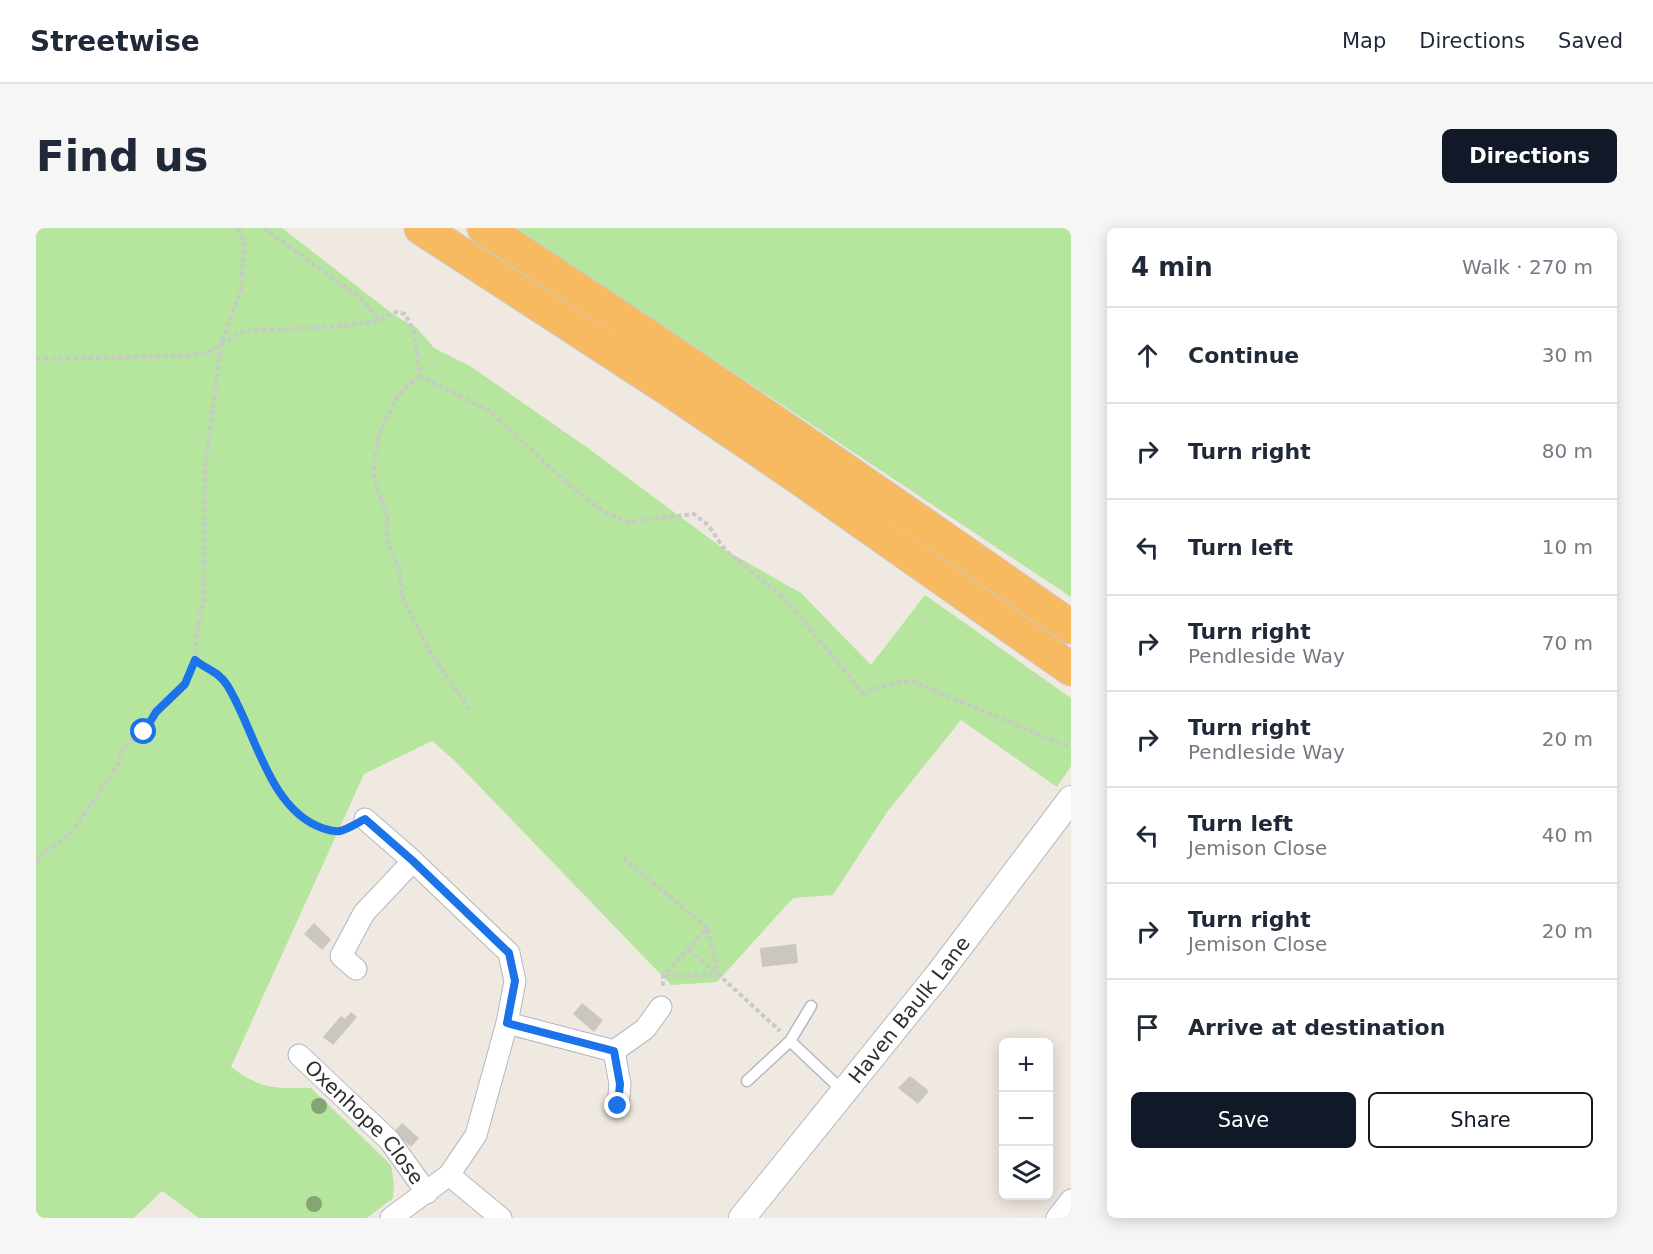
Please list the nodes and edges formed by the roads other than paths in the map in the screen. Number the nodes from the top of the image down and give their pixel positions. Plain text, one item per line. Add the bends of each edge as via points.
1 (421, 228) edge
2 (484, 228) edge
3 (1071, 627) edge
4 (1071, 669) edge
5 (1071, 799) edge
6 (365, 819) road end
7 (413, 861) junction
8 (356, 969) dead end
9 (810, 1006) dead end
10 (661, 1007) road end
11 (507, 1023) junction
12 (790, 1041) junction
13 (614, 1051) junction
14 (298, 1055) dead end
15 (747, 1081) dead end
16 (844, 1092) junction
17 (618, 1106) dead end
18 (449, 1175) junction
19 (427, 1193) junction
20 (1071, 1200) edge
21 (391, 1218) edge
22 (501, 1218) edge
23 (742, 1218) edge
24 (1057, 1218) edge

1 - 4 highway via 670,390
2 - 3 highway via 767,415
5 - 16 street, Haven Baulk Lane
6 - 7 street
7 - 8 street via 364,914 341,956
7 - 11 street via 509,953 515,981
9 - 12 lane
10 - 13 street via 645,1029
11 - 13 street
11 - 18 street via 476,1135
12 - 15 lane
12 - 16 lane
13 - 17 street via 620,1084
14 - 19 street, Oxenhope Close via 390,1140
16 - 23 street, Haven Baulk Lane
18 - 19 street
18 - 22 street
19 - 21 street
20 - 24 street

